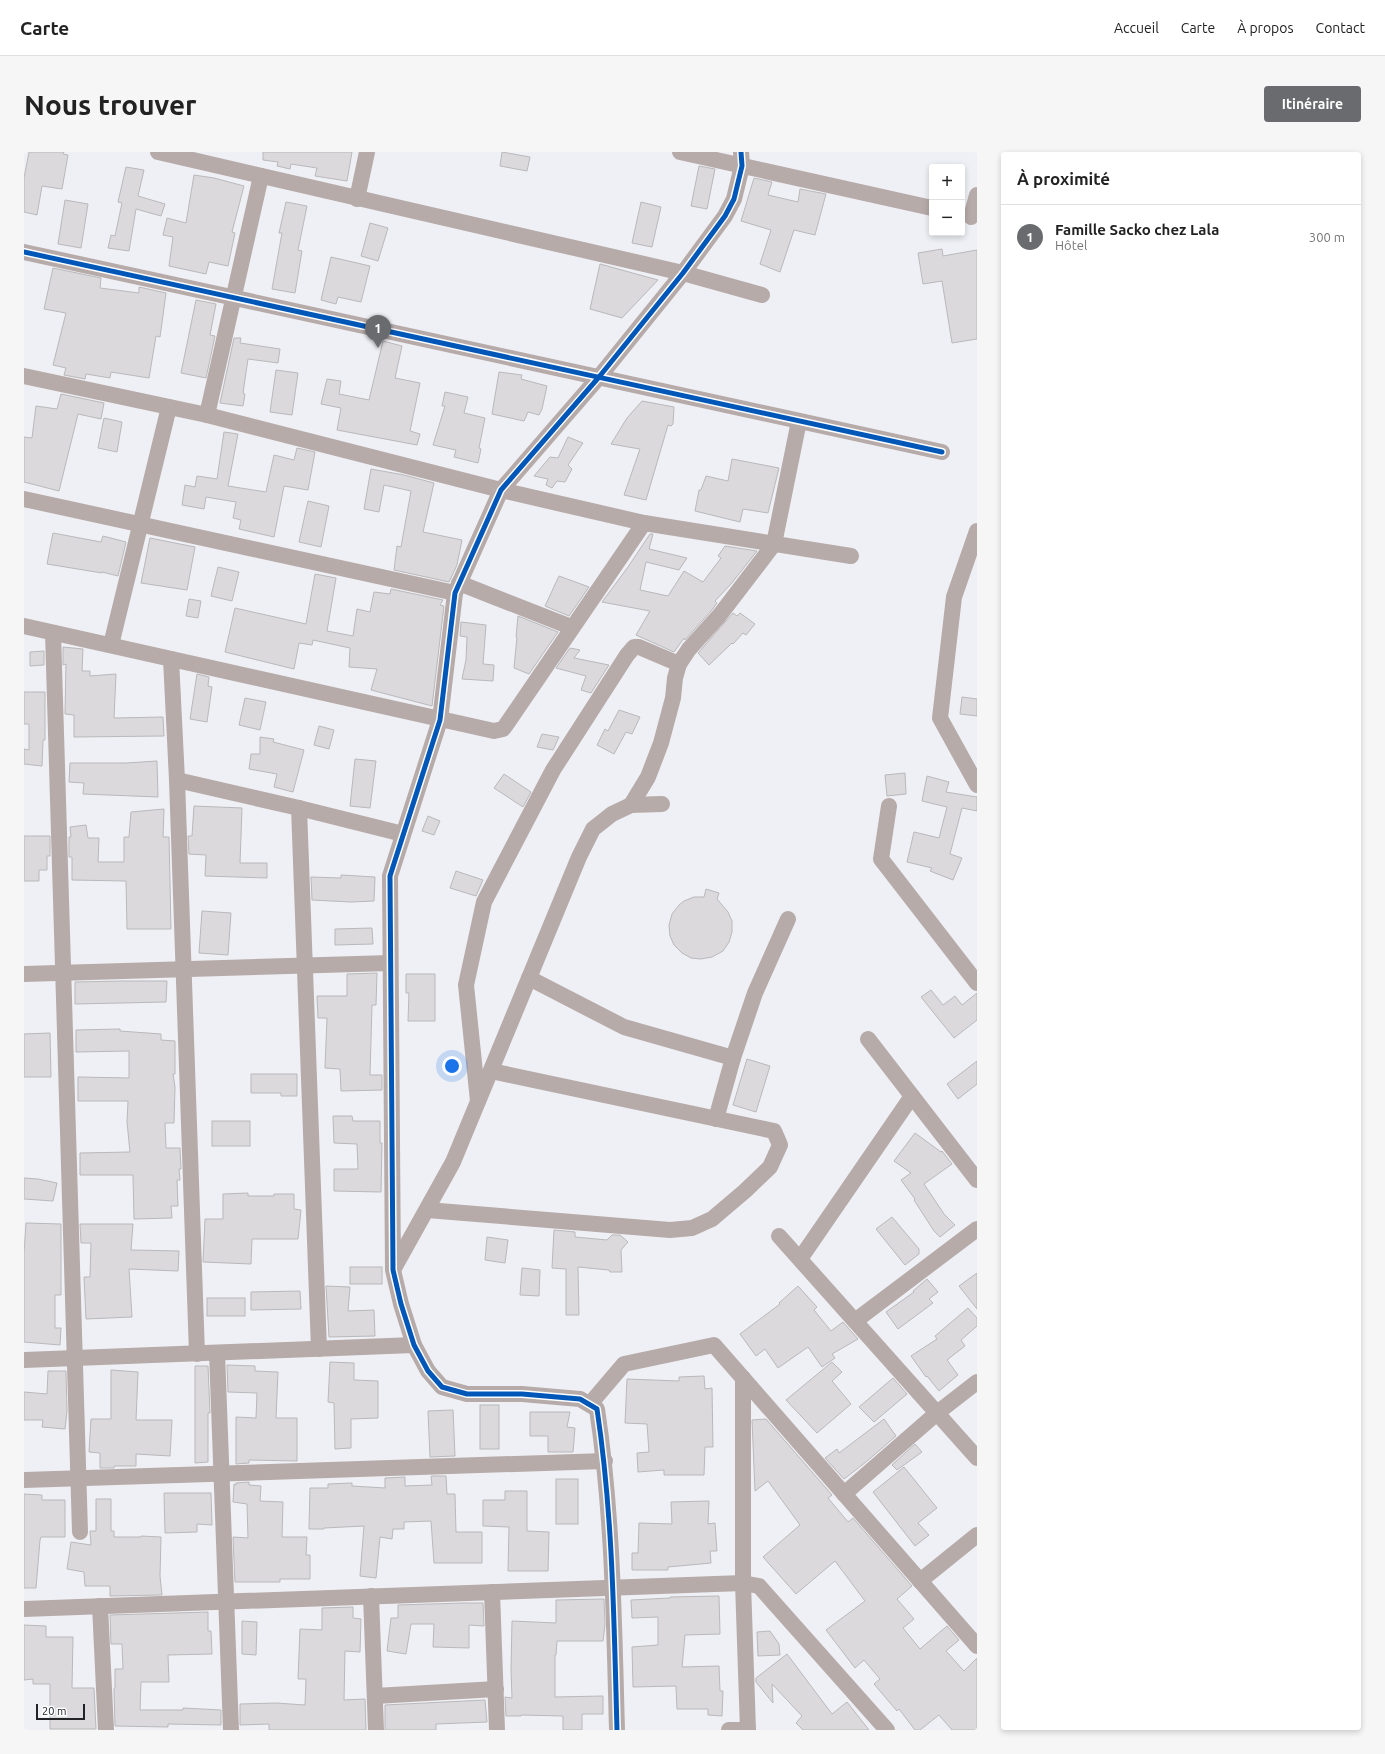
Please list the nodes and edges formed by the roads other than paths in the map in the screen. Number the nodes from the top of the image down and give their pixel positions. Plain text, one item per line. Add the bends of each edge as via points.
1 (158, 152) edge
2 (367, 152) edge
3 (680, 152) edge
4 (741, 159) edge
5 (261, 176) junction
6 (977, 195) edge
7 (357, 198) junction
8 (929, 207) edge
9 (970, 216) edge
10 (24, 252) edge
11 (683, 273) junction
12 (762, 295) dead end
13 (234, 297) junction
14 (24, 376) edge
15 (599, 377) junction
16 (169, 407) junction
17 (207, 416) junction
18 (799, 421) junction
19 (942, 452) dead end
20 (501, 490) junction
21 (24, 499) edge
22 (644, 523) junction
23 (139, 524) junction
24 (977, 531) edge
25 (774, 544) junction
26 (851, 556) dead end
27 (457, 588) junction
28 (24, 626) edge
29 (571, 627) junction
30 (53, 633) junction
31 (111, 646) junction
32 (171, 659) junction
33 (679, 664) junction
34 (440, 720) junction
35 (177, 780) junction
36 (977, 785) edge
37 (662, 804) dead end
38 (631, 805) junction
39 (890, 806) dead end
40 (299, 808) junction
41 (403, 834) junction
42 (788, 919) dead end
43 (390, 962) junction
44 (305, 965) junction
45 (183, 969) junction
46 (63, 973) junction
47 (24, 974) edge
48 (529, 978) junction
49 (977, 983) edge
50 (868, 1039) dead end
51 (733, 1058) junction
52 (490, 1072) junction
53 (912, 1096) junction
54 (478, 1102) junction
55 (716, 1119) junction
56 (977, 1180) edge
57 (427, 1210) junction
58 (977, 1229) edge
59 (779, 1236) dead end
60 (800, 1259) junction
61 (393, 1270) junction
62 (855, 1321) junction
63 (414, 1345) junction
64 (319, 1349) junction
65 (218, 1353) junction
66 (197, 1354) junction
67 (74, 1358) junction
68 (24, 1360) edge
69 (743, 1378) junction
70 (977, 1382) edge
71 (590, 1404) junction
72 (937, 1412) junction
73 (977, 1458) edge
74 (605, 1461) junction
75 (221, 1474) junction
76 (78, 1478) junction
77 (24, 1480) edge
78 (844, 1494) junction
79 (80, 1532) dead end
80 (977, 1535) edge
81 (920, 1580) junction
82 (743, 1583) junction
83 (613, 1588) junction
84 (492, 1592) junction
85 (371, 1596) junction
86 (227, 1601) junction
87 (100, 1606) junction
88 (24, 1609) edge
89 (977, 1646) edge
90 (496, 1689) junction
91 (375, 1696) junction
92 (106, 1730) edge
93 (231, 1730) edge
94 (376, 1730) edge
95 (497, 1730) edge
96 (617, 1730) edge
97 (729, 1730) edge
98 (748, 1730) edge
99 (887, 1730) edge

1 - 5 street
2 - 7 street
3 - 4 street
4 - 8 street
4 - 11 street via 734,199 725,216
5 - 7 street
5 - 13 street
6 - 9 street
7 - 11 street
10 - 13 street
11 - 12 street
11 - 15 street
13 - 15 street
13 - 17 street
14 - 16 street
15 - 18 street
15 - 20 street
16 - 17 street
16 - 23 street
17 - 20 street
18 - 19 street
18 - 25 street
20 - 22 street
20 - 27 street
21 - 23 street
22 - 25 street
22 - 29 street
23 - 27 street
23 - 31 street
24 - 36 street via 954,597 940,718
25 - 26 street
25 - 33 street
27 - 29 street
27 - 34 street
28 - 30 street
29 - 34 street via 502,728 494,731
30 - 31 street
30 - 46 street
31 - 32 street
32 - 34 street
32 - 35 street
33 - 38 street via 661,743 648,777
33 - 54 street via 639,647 634,647 627,655 553,770 484,902 466,985
34 - 41 street
35 - 40 street
35 - 45 street
37 - 38 street
38 - 48 street via 612,814 594,829 579,857
39 - 49 street via 881,859
40 - 41 street
40 - 44 street
41 - 43 street via 390,876
42 - 51 street via 755,993
43 - 44 street
43 - 61 street
44 - 45 street
44 - 64 street
45 - 46 street
45 - 66 street
46 - 47 street
46 - 67 street
48 - 51 street via 624,1027
48 - 52 street
50 - 53 street
51 - 55 street
52 - 54 street
52 - 55 street
53 - 56 street
53 - 60 street
54 - 57 street via 453,1162
55 - 57 street via 774,1131 780,1144 770,1167 746,1191 712,1219 692,1228 670,1230
57 - 61 street
58 - 62 street
59 - 60 street
60 - 62 street
61 - 63 street
62 - 72 street
63 - 64 street
63 - 71 street via 428,1371 442,1387 467,1394 522,1394 580,1399
64 - 65 street
65 - 66 street
65 - 75 street
66 - 67 street
67 - 68 street
67 - 76 street
69 - 71 street via 714,1345 624,1364
69 - 78 street
69 - 82 street
70 - 72 street
71 - 74 street via 597,1409
72 - 73 street
72 - 78 street
74 - 75 street
74 - 83 street
75 - 76 street
75 - 86 street
76 - 77 street
76 - 79 street
78 - 81 street
80 - 81 street
81 - 89 street
82 - 83 street
82 - 98 street
82 - 99 street via 759,1586
83 - 84 street
83 - 96 street
84 - 85 street
84 - 90 street
85 - 86 street
85 - 91 street
86 - 87 street
86 - 93 street
87 - 88 street
87 - 92 street
90 - 91 street
90 - 95 street
91 - 94 street
97 - 98 street

